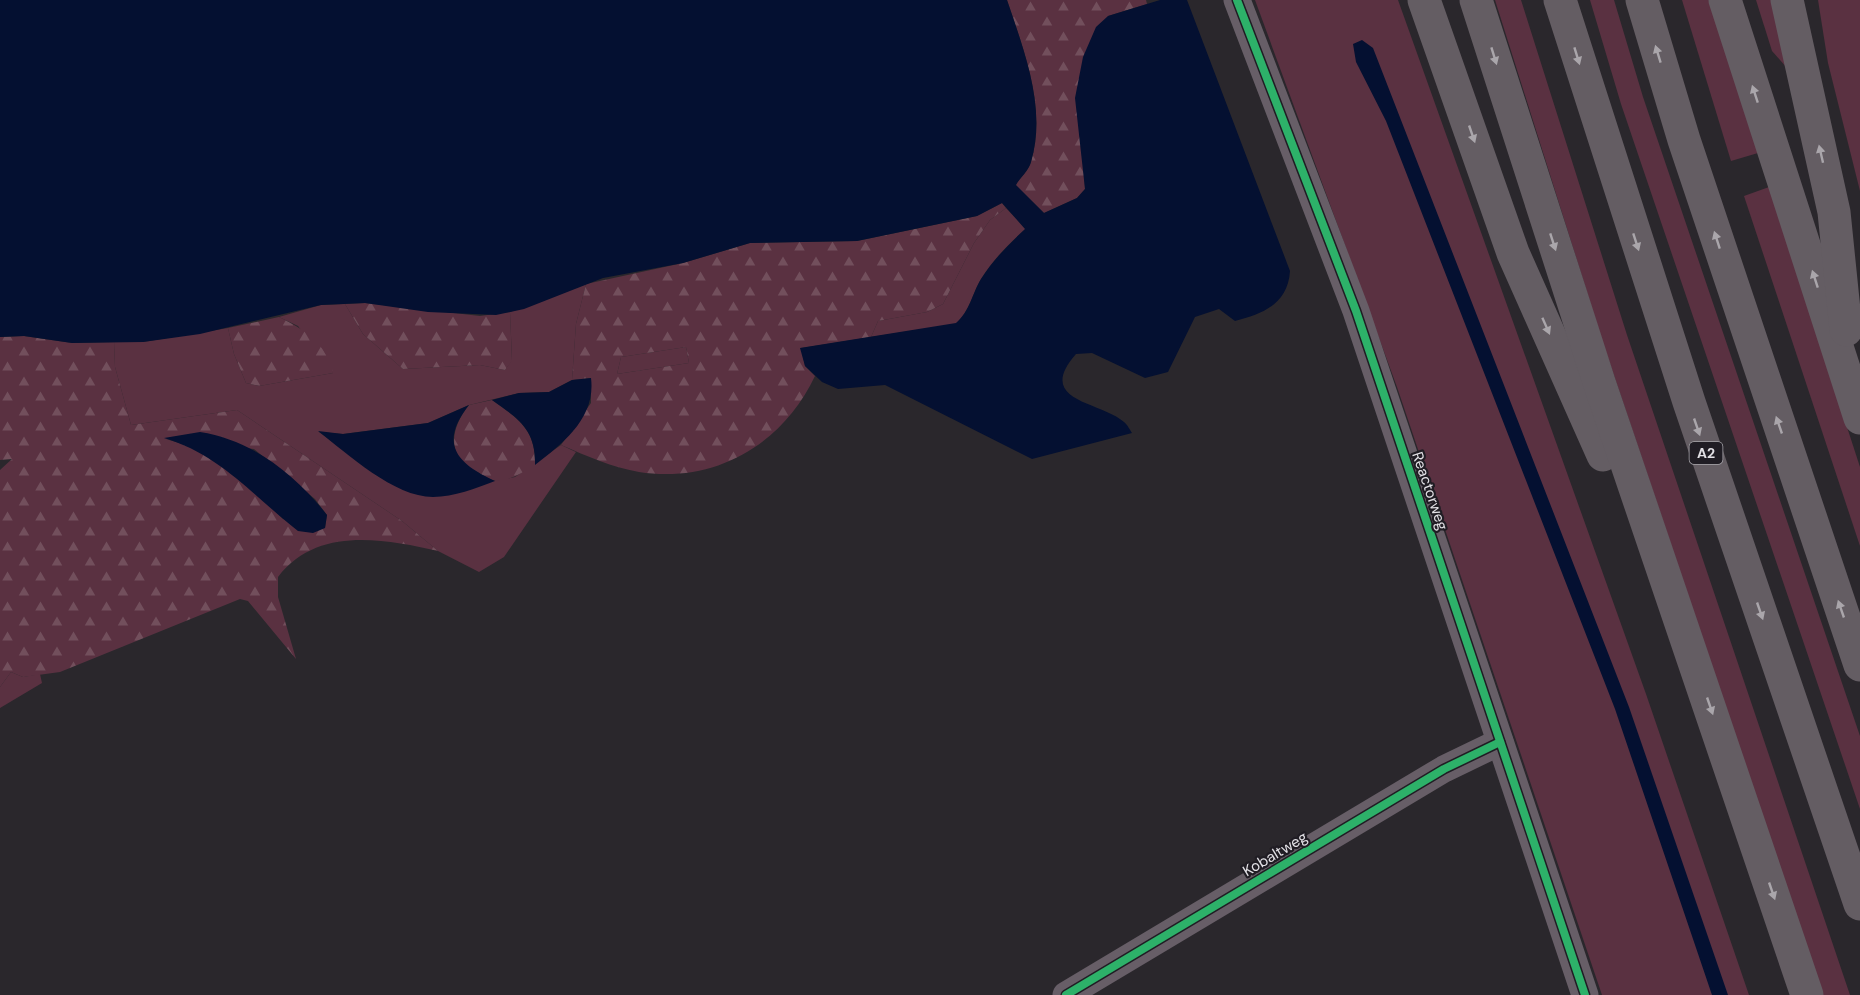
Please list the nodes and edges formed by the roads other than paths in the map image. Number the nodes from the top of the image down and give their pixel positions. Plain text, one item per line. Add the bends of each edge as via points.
1 (1237, 0) edge
2 (1424, 0) edge
3 (1476, 0) edge
4 (1560, 0) edge
5 (1642, 0) edge
6 (1725, 0) edge
7 (1787, 0) edge
8 (1856, 406) edge
9 (1691, 651) junction
10 (1860, 665) edge
11 (1500, 742) junction
12 (1860, 904) edge
13 (1066, 995) edge
14 (1585, 995) edge
15 (1807, 995) edge

1 - 11 street, Reactorweg via 1356,310
2 -> 9 highway via 1513,253
3 -> 9 highway via 1599,382
4 -> 12 highway, A2 via 1685,390
10 -> 5 highway via 1684,140
8 -> 6 highway
8 -> 7 highway via 1834,212
9 -> 15 highway
11 - 13 street, Kobaltweg via 1444,769
11 - 14 street, Reactorweg

